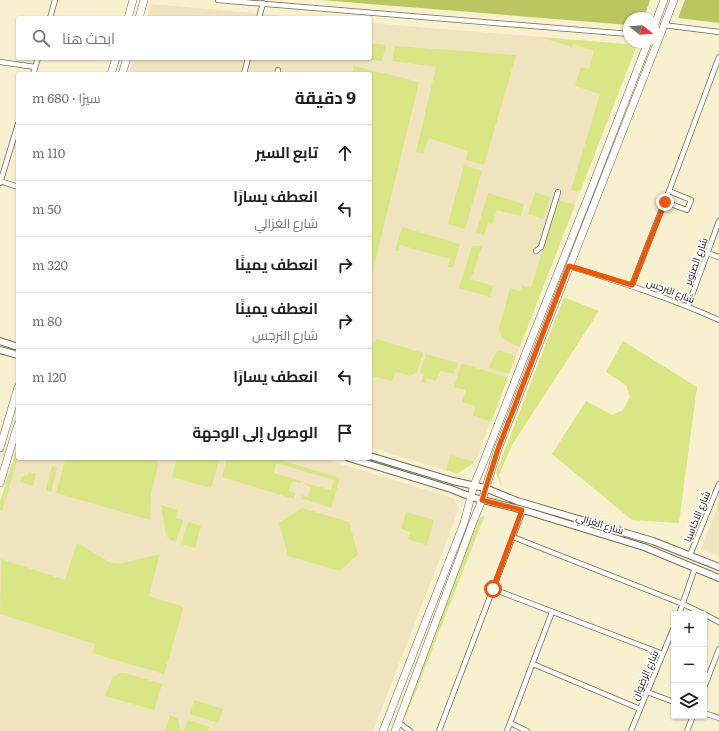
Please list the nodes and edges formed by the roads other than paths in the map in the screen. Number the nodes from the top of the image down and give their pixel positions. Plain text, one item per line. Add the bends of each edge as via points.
1 (55, 0) edge
2 (133, 0) edge
3 (144, 0) edge
4 (218, 0) edge
5 (664, 0) edge
6 (674, 0) edge
7 (263, 3) junction
8 (659, 13) edge
9 (51, 16) edge
10 (129, 16) edge
11 (140, 16) edge
12 (260, 16) edge
13 (663, 25) junction
14 (719, 32) edge
15 (623, 33) edge
16 (646, 48) edge
17 (719, 57) edge
18 (37, 60) edge
19 (115, 60) edge
20 (126, 60) edge
21 (248, 60) edge
22 (0, 62) edge
23 (35, 67) junction
24 (34, 72) edge
25 (112, 72) edge
26 (123, 72) edge
27 (244, 72) edge
28 (16, 130) edge
29 (0, 182) edge
30 (16, 186) edge
31 (669, 191) junction
32 (558, 192) dead end
33 (665, 202) junction
34 (719, 221) edge
35 (536, 251) dead end
36 (708, 253) junction
37 (719, 258) edge
38 (569, 266) junction
39 (632, 285) junction
40 (688, 306) junction
41 (719, 320) edge
42 (0, 341) edge
43 (16, 346) edge
44 (0, 350) edge
45 (16, 354) edge
46 (16, 393) edge
47 (16, 431) edge
48 (0, 448) edge
49 (372, 457) edge
50 (356, 460) edge
51 (0, 483) edge
52 (719, 484) edge
53 (474, 485) junction
54 (486, 488) junction
55 (471, 497) junction
56 (482, 500) junction
57 (522, 510) junction
58 (513, 537) junction
59 (690, 555) junction
60 (719, 567) edge
61 (695, 568) junction
62 (719, 578) edge
63 (493, 589) junction
64 (683, 604) junction
65 (680, 611) edge
66 (698, 611) edge
67 (552, 612) junction
68 (707, 616) edge
69 (719, 622) edge
70 (671, 634) edge
71 (719, 649) edge
72 (663, 654) junction
73 (533, 664) junction
74 (706, 683) edge
75 (647, 692) junction
76 (671, 701) edge
77 (640, 709) junction
78 (707, 714) edge
79 (719, 718) edge
80 (692, 719) edge
81 (398, 722) junction
82 (510, 723) junction
83 (383, 731) edge
84 (395, 731) edge
85 (410, 731) edge
86 (439, 731) edge
87 (507, 731) edge
88 (527, 731) edge
89 (631, 731) edge
90 (687, 731) edge

1 - 9 street
2 - 10 main road
3 - 11 main road
4 - 7 street
5 - 8 main road
6 - 13 main road
7 - 12 street
7 - 15 street
13 - 14 street
13 - 38 main road
16 - 53 main road
17 - 31 street
18 - 23 street
19 - 25 main road
20 - 26 main road
21 - 27 street
22 - 23 street
23 - 24 street
28 - 29 street
29 - 30 street
31 - 33 street
31 - 33 street via 691,200 687,210
32 - 35 street via 541,247
33 - 39 street
34 - 36 street, شارع الصنوبر
36 - 37 street
36 - 40 street, شارع الصنوبر
38 - 39 street, شارع النرجس
38 - 54 main road via 498,449
39 - 40 street, شارع النرجس
40 - 41 street, شارع النرجس
42 - 43 main road
44 - 45 main road
46 - 48 main road
47 - 51 main road
49 - 53 main road, شارع الغزالي
50 - 55 main road, شارع الغزالي
52 - 59 street, شارع الاكاسيا
53 - 54 main road, شارع الغزالي
53 - 55 main road
54 - 56 main road
54 - 59 main road, شارع الغزالي via 517,501 653,541
55 - 56 main road, شارع الغزالي
55 - 83 main road via 464,523
56 - 57 main road, شارع الغزالي
56 - 81 main road
57 - 58 street
57 - 61 main road, شارع الغزالي via 644,547
58 - 63 street
58 - 64 street
59 - 60 main road, شارع الغزالي
61 - 62 main road, شارع الغزالي
61 - 64 street
63 - 67 street
63 - 86 street
64 - 65 street
64 - 66 street
67 - 72 street
67 - 73 street
68 - 69 street
70 - 72 street, شارع الرضوان
71 - 74 street
72 - 75 street, شارع الرضوان
73 - 77 street
73 - 82 street
75 - 76 street
75 - 77 street, شارع الرضوان
77 - 89 street, شارع الرضوان
78 - 79 street
80 - 90 street
81 - 84 main road
81 - 85 street
82 - 87 street
82 - 88 street

